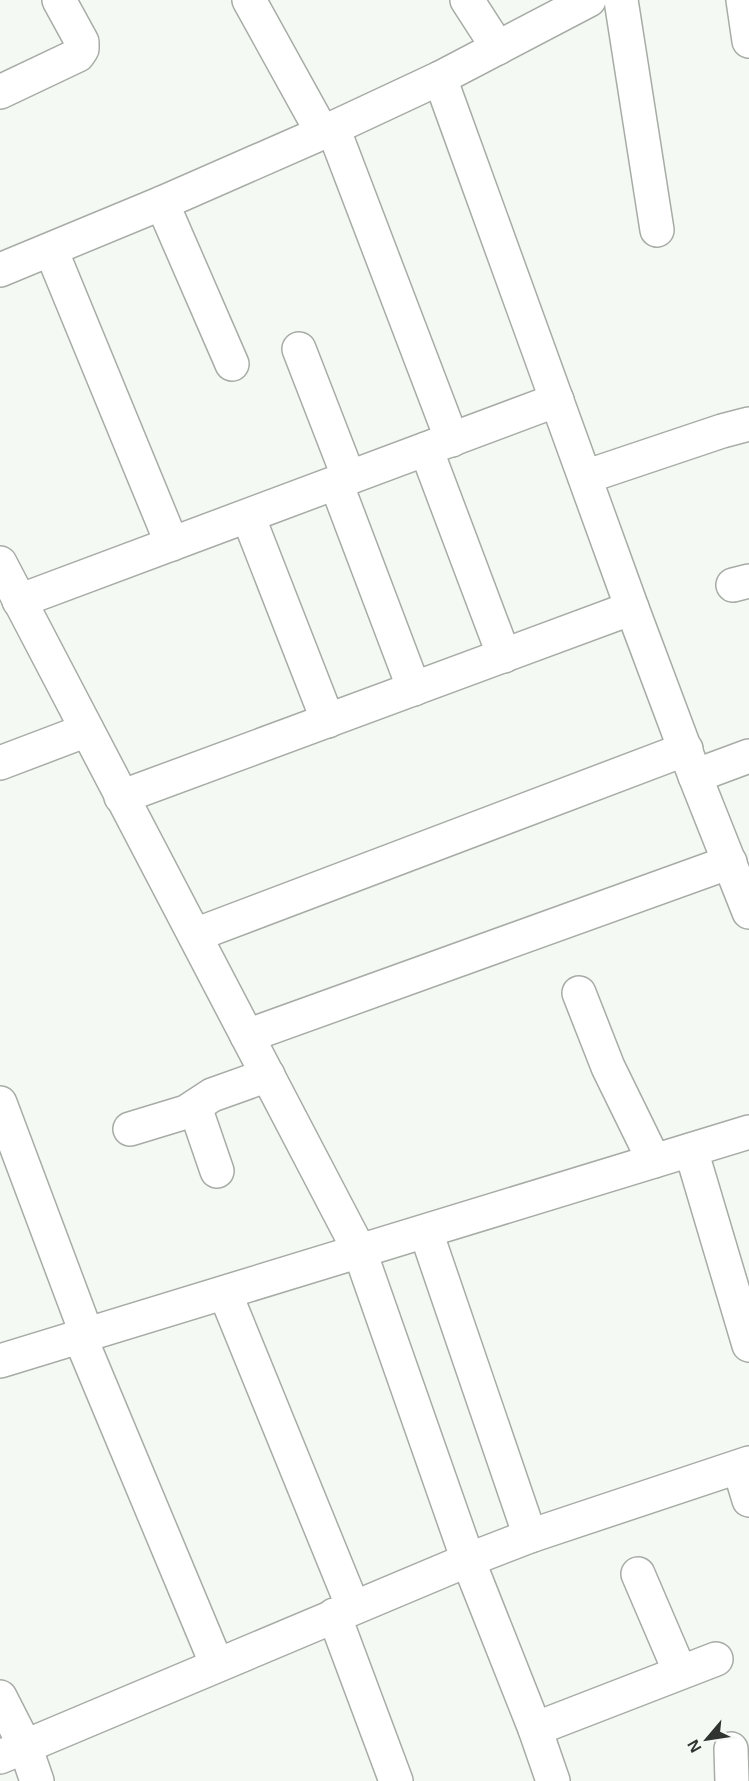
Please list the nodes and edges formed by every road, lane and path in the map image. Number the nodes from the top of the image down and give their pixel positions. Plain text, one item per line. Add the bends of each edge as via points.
1 (59, 0) edge
2 (249, 0) edge
3 (467, 0) edge
4 (589, 0) edge
5 (621, 0) edge
6 (744, 0) edge
7 (749, 41) edge
8 (498, 48) junction
9 (440, 78) junction
10 (0, 92) edge
11 (328, 130) junction
12 (162, 203) junction
13 (657, 231) dead end
14 (51, 250) junction
15 (0, 270) edge
16 (300, 349) dead end
17 (232, 364) dead end
18 (557, 400) junction
19 (749, 424) edge
20 (439, 444) junction
21 (585, 477) junction
22 (343, 480) junction
23 (248, 516) junction
24 (171, 544) junction
25 (0, 563) edge
26 (19, 601) junction
27 (632, 608) junction
28 (504, 656) junction
29 (414, 689) junction
30 (328, 721) junction
31 (87, 730) junction
32 (749, 756) edge
33 (0, 763) edge
34 (691, 763) junction
35 (121, 797) junction
36 (730, 862) junction
37 (749, 912) edge
38 (195, 935) junction
39 (579, 993) dead end
40 (247, 1036) junction
41 (268, 1075) junction
42 (0, 1103) edge
43 (195, 1107) junction
44 (130, 1129) dead end
45 (749, 1132) edge
46 (691, 1150) junction
47 (654, 1161) junction
48 (217, 1171) dead end
49 (426, 1232) junction
50 (360, 1252) junction
51 (225, 1293) junction
52 (84, 1336) junction
53 (749, 1346) edge
54 (0, 1361) edge
55 (744, 1465) edge
56 (749, 1500) edge
57 (530, 1536) junction
58 (468, 1560) junction
59 (638, 1574) dead end
60 (343, 1611) junction
61 (716, 1659) dead end
62 (217, 1665) junction
63 (680, 1672) junction
64 (0, 1697) edge
65 (535, 1729) junction
66 (12, 1751) edge
67 (36, 1781) edge
68 (396, 1781) edge
69 (553, 1781) edge

1 - 10 street via 82,49 78,55
2 - 11 street
3 - 8 street
4 - 8 street
5 - 13 street
6 - 7 street
8 - 9 street
9 - 11 street
9 - 18 street
11 - 12 street
11 - 20 street
12 - 14 street
12 - 17 street
14 - 15 street
14 - 24 street
16 - 22 street
18 - 20 street
18 - 21 street
19 - 21 street
20 - 22 street
20 - 28 street
21 - 27 street
22 - 23 street
22 - 29 street
23 - 24 street
23 - 30 street
24 - 26 street
25 - 26 street
26 - 31 street
27 - 28 street
27 - 34 street
28 - 29 street
29 - 30 street
30 - 35 street
31 - 33 street
31 - 35 street
32 - 34 street
34 - 36 street
34 - 38 street
35 - 38 street
36 - 37 street
36 - 40 street
38 - 40 street
39 - 47 street via 608,1067
40 - 41 street
41 - 43 street via 212,1095
41 - 50 street
42 - 52 street
43 - 44 street
43 - 48 street
45 - 46 street
46 - 47 street
46 - 53 street
47 - 49 street
49 - 50 street
49 - 57 street
50 - 51 street
50 - 58 street
51 - 52 street
51 - 60 street
52 - 54 street
52 - 62 street
55 - 56 street
55 - 57 street
57 - 58 street
58 - 60 street
58 - 65 street
59 - 63 street
60 - 62 street
60 - 68 street
61 - 63 street
62 - 66 street
63 - 65 street
64 - 66 street
65 - 69 street
66 - 67 street

